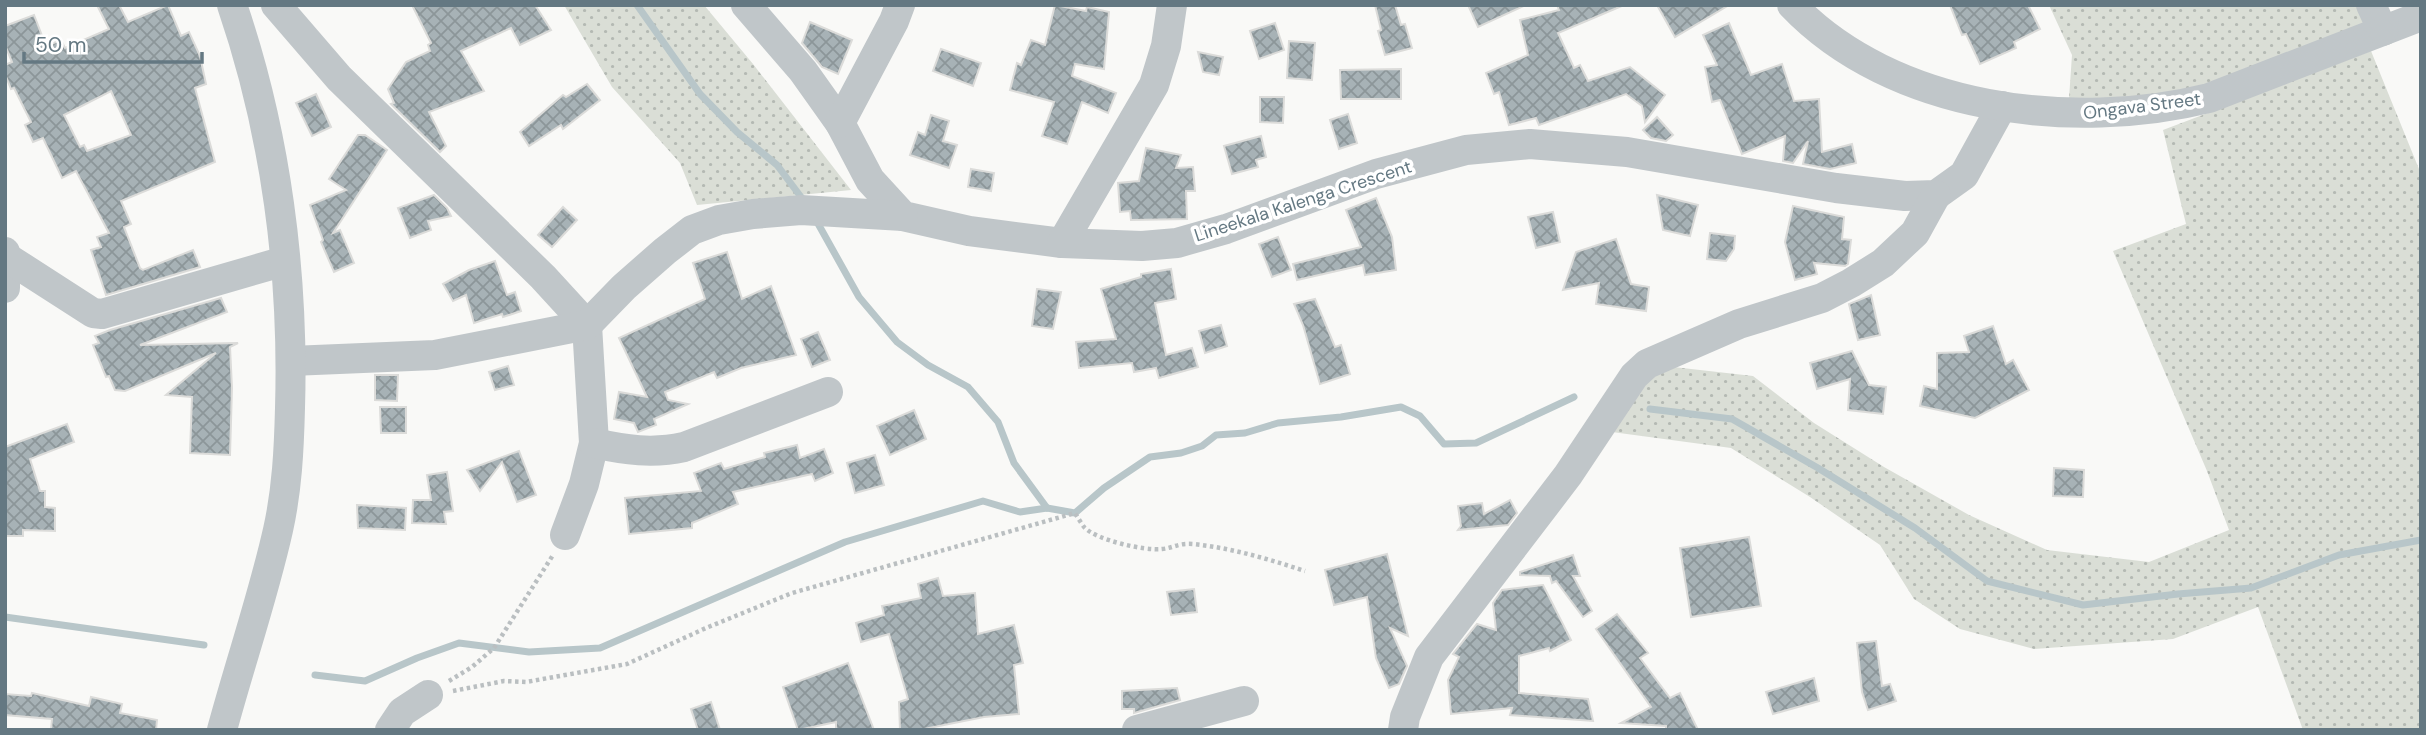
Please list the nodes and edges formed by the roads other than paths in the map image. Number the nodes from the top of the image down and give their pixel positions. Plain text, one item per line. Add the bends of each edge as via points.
1 (232, 5) edge
2 (276, 5) edge
3 (746, 5) edge
4 (900, 5) edge
5 (1172, 5) edge
6 (1792, 5) edge
7 (2421, 16) edge
8 (2377, 18) edge
9 (2002, 106) junction
10 (840, 123) junction
11 (1936, 195) junction
12 (903, 216) junction
13 (1062, 243) junction
14 (6, 255) edge
15 (285, 261) junction
16 (5, 288) edge
17 (587, 325) junction
18 (291, 361) junction
19 (828, 392) dead end
20 (594, 443) junction
21 (565, 535) road end
22 (428, 695) road end
23 (1244, 701) dead end
24 (222, 730) edge
25 (390, 730) edge
26 (1137, 730) edge
27 (1403, 730) edge

1 - 15 street via 273,169
2 - 17 street via 339,78
3 - 10 street
4 - 10 street
5 - 13 street via 1154,85
6 - 9 street, Ongava Street via 1854,57 1944,93
7 - 8 street, Ongava Street
8 - 9 street, Ongava Street via 2209,98 2094,114
9 - 11 street via 1964,175
10 - 12 street via 870,180
11 - 13 street, Lineekala Kalenga Crescent via 1836,188 1627,152 1530,144 1466,150 1376,174 1177,243
11 - 27 street via 1914,233 1883,263 1851,283 1822,298 1739,324 1647,364 1634,376 1568,475 1429,657
12 - 13 street, Lineekala Kalenga Crescent via 969,231
12 - 17 street, Lineekala Kalenga Crescent via 801,210 719,220 692,230 665,251
14 - 15 street via 93,313 102,314
14 - 16 street
15 - 18 street
17 - 18 street via 435,355
17 - 20 street
18 - 24 street via 289,436 278,530
19 - 20 street via 684,447 660,452
20 - 21 street
22 - 25 street via 402,712
23 - 26 street

